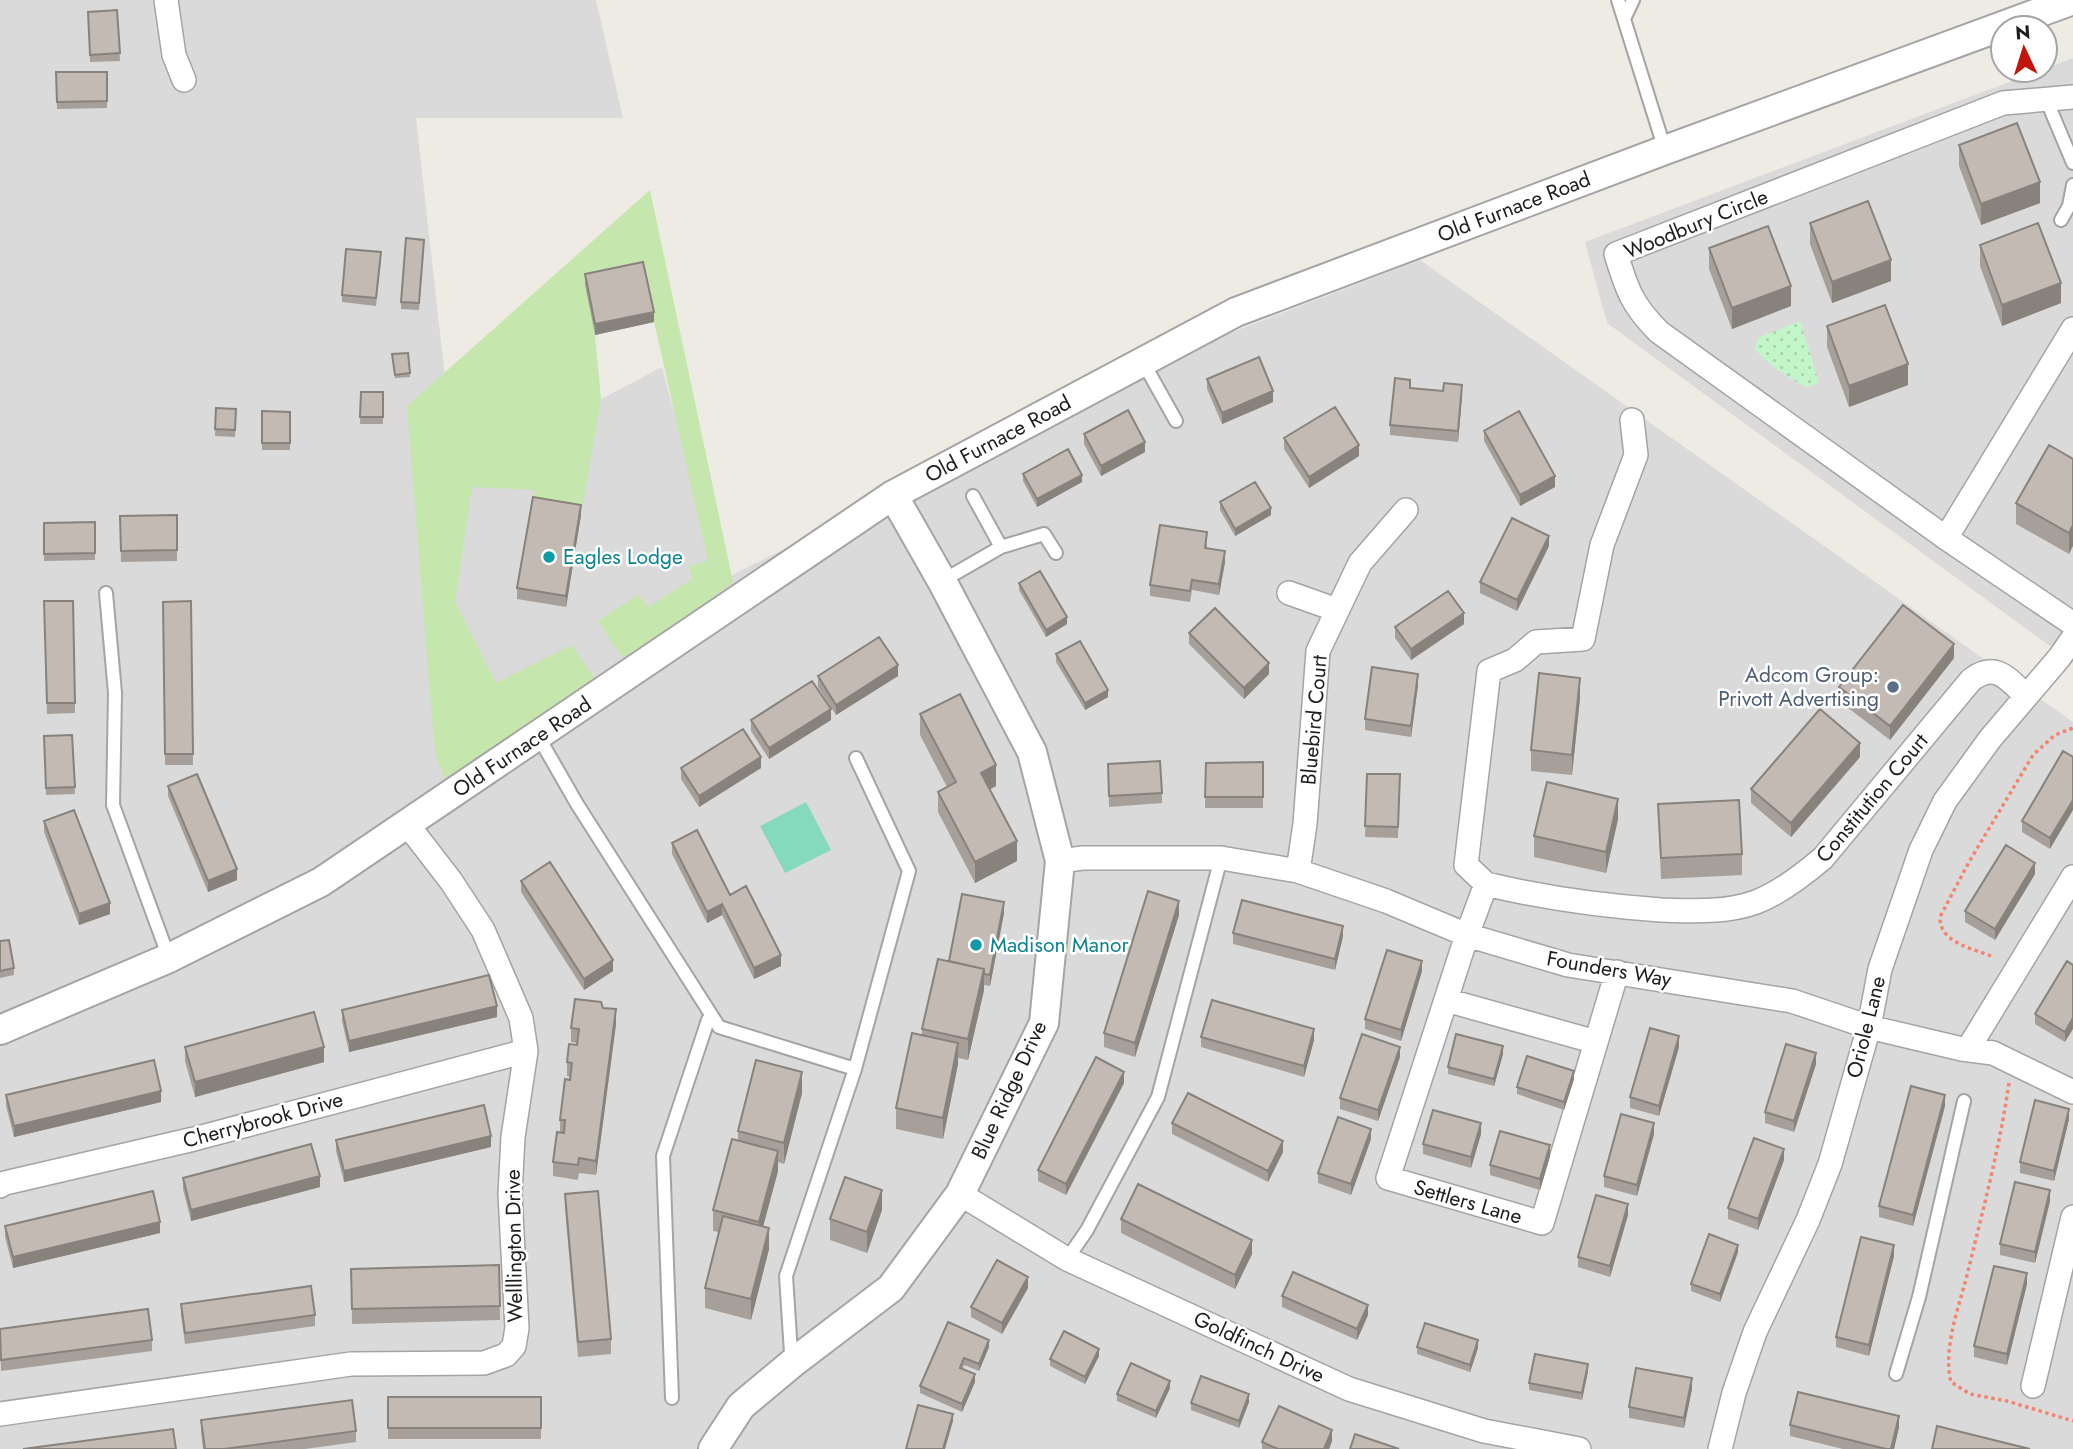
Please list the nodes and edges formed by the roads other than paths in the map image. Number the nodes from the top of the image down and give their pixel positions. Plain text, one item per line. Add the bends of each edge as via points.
1 (166, 0) edge
2 (1618, 0) edge
3 (1633, 0) edge
4 (2073, 1) edge
5 (1623, 19) junction
6 (184, 80) dead end
7 (2073, 97) edge
8 (2046, 99) junction
9 (1665, 150) junction
10 (2073, 163) edge
11 (2073, 185) edge
12 (2061, 220) dead end
13 (2073, 328) edge
14 (1143, 361) junction
15 (1632, 420) dead end
16 (1176, 421) dead end
17 (893, 495) junction
18 (973, 496) dead end
19 (1406, 510) dead end
20 (1946, 538) junction
21 (1001, 547) junction
22 (1056, 553) dead end
23 (942, 580) junction
24 (106, 593) dead end
25 (1289, 593) dead end
26 (1337, 610) junction
27 (2073, 624) edge
28 (2073, 638) edge
29 (2026, 696) junction
30 (538, 736) junction
31 (856, 758) dead end
32 (407, 824) junction
33 (1221, 858) junction
34 (1060, 861) junction
35 (1298, 871) junction
36 (2073, 877) edge
37 (1486, 884) junction
38 (1467, 935) junction
39 (169, 958) junction
40 (1617, 972) junction
41 (1446, 1000) junction
42 (712, 1016) junction
43 (1869, 1027) junction
44 (0, 1030) edge
45 (1596, 1042) junction
46 (1969, 1049) junction
47 (526, 1051) junction
48 (855, 1069) junction
49 (2073, 1092) edge
50 (1964, 1101) dead end
51 (0, 1186) edge
52 (960, 1194) junction
53 (2073, 1217) edge
54 (1067, 1259) junction
55 (794, 1361) junction
56 (1896, 1374) dead end
57 (2034, 1386) dead end
58 (672, 1398) dead end
59 (0, 1414) edge
60 (713, 1449) edge
61 (1578, 1449) edge
62 (1720, 1449) edge

1 - 6 street via 169,33
2 - 5 lane
3 - 5 lane
4 - 9 street, Old Furnace Road
5 - 9 lane
7 - 8 street, Woodbury Circle
8 - 10 lane
8 - 20 street, Woodbury Circle via 2003,103 1616,254 1627,290 1659,332
9 - 14 street, Old Furnace Road via 1236,312
11 - 12 lane
13 - 20 street
14 - 16 lane
14 - 17 street, Old Furnace Road
15 - 37 street via 1636,455 1602,545 1583,639 1536,642 1515,660 1489,671 1466,865
17 - 23 street, Blue Ridge Drive
17 - 30 street, Old Furnace Road
18 - 21 lane
19 - 26 street, Bluebird Court via 1360,563
20 - 27 street, Woodbury Circle
21 - 22 lane via 1044,534
21 - 23 lane
23 - 34 street, Blue Ridge Drive via 1032,752
24 - 39 lane via 115,693 113,805
25 - 26 street
26 - 35 street, Bluebird Court via 1318,651
28 - 29 street, Oriole Lane
29 - 37 street, Constitution Court via 1998,673 1985,672 1971,680 1823,858 1756,902 1705,911 1636,908 1541,897
29 - 43 street, Oriole Lane via 1945,801 1921,850 1880,969
30 - 32 street, Old Furnace Road
30 - 42 lane
31 - 48 lane via 909,871
32 - 39 street, Old Furnace Road via 321,882
32 - 47 street, Welllington Drive via 483,930 521,1018
33 - 34 street, Founders Way
33 - 35 street, Founders Way
33 - 54 lane via 1158,1097
34 - 52 street, Blue Ridge Drive via 1044,1023
35 - 38 street, Founders Way
36 - 46 street
37 - 38 street, Settlers Lane
38 - 40 street, Founders Way via 1568,965
38 - 41 street, Settlers Lane
39 - 44 street, Old Furnace Road
40 - 43 street, Founders Way via 1792,1000
40 - 45 street, Settlers Lane
41 - 45 street
41 - 45 street, Settlers Lane via 1388,1178 1529,1220 1542,1223
42 - 48 lane via 719,1027
42 - 58 lane via 663,1156
43 - 46 street, Founders Way
43 - 62 street, Oriole Lane via 1830,1164 1755,1332
46 - 49 street, Founders Way via 1993,1053
47 - 51 street, Cherrybrook Drive
47 - 59 street, Welllington Drive via 510,1194 517,1328 514,1346 506,1355 484,1363 351,1364
48 - 55 lane via 786,1276
50 - 56 lane via 1926,1271
52 - 54 street, Goldfinch Drive
52 - 55 street, Blue Ridge Drive via 891,1288
53 - 57 street
54 - 61 street, Goldfinch Drive via 1349,1389 1484,1431
55 - 60 street, Blue Ridge Drive via 741,1406

